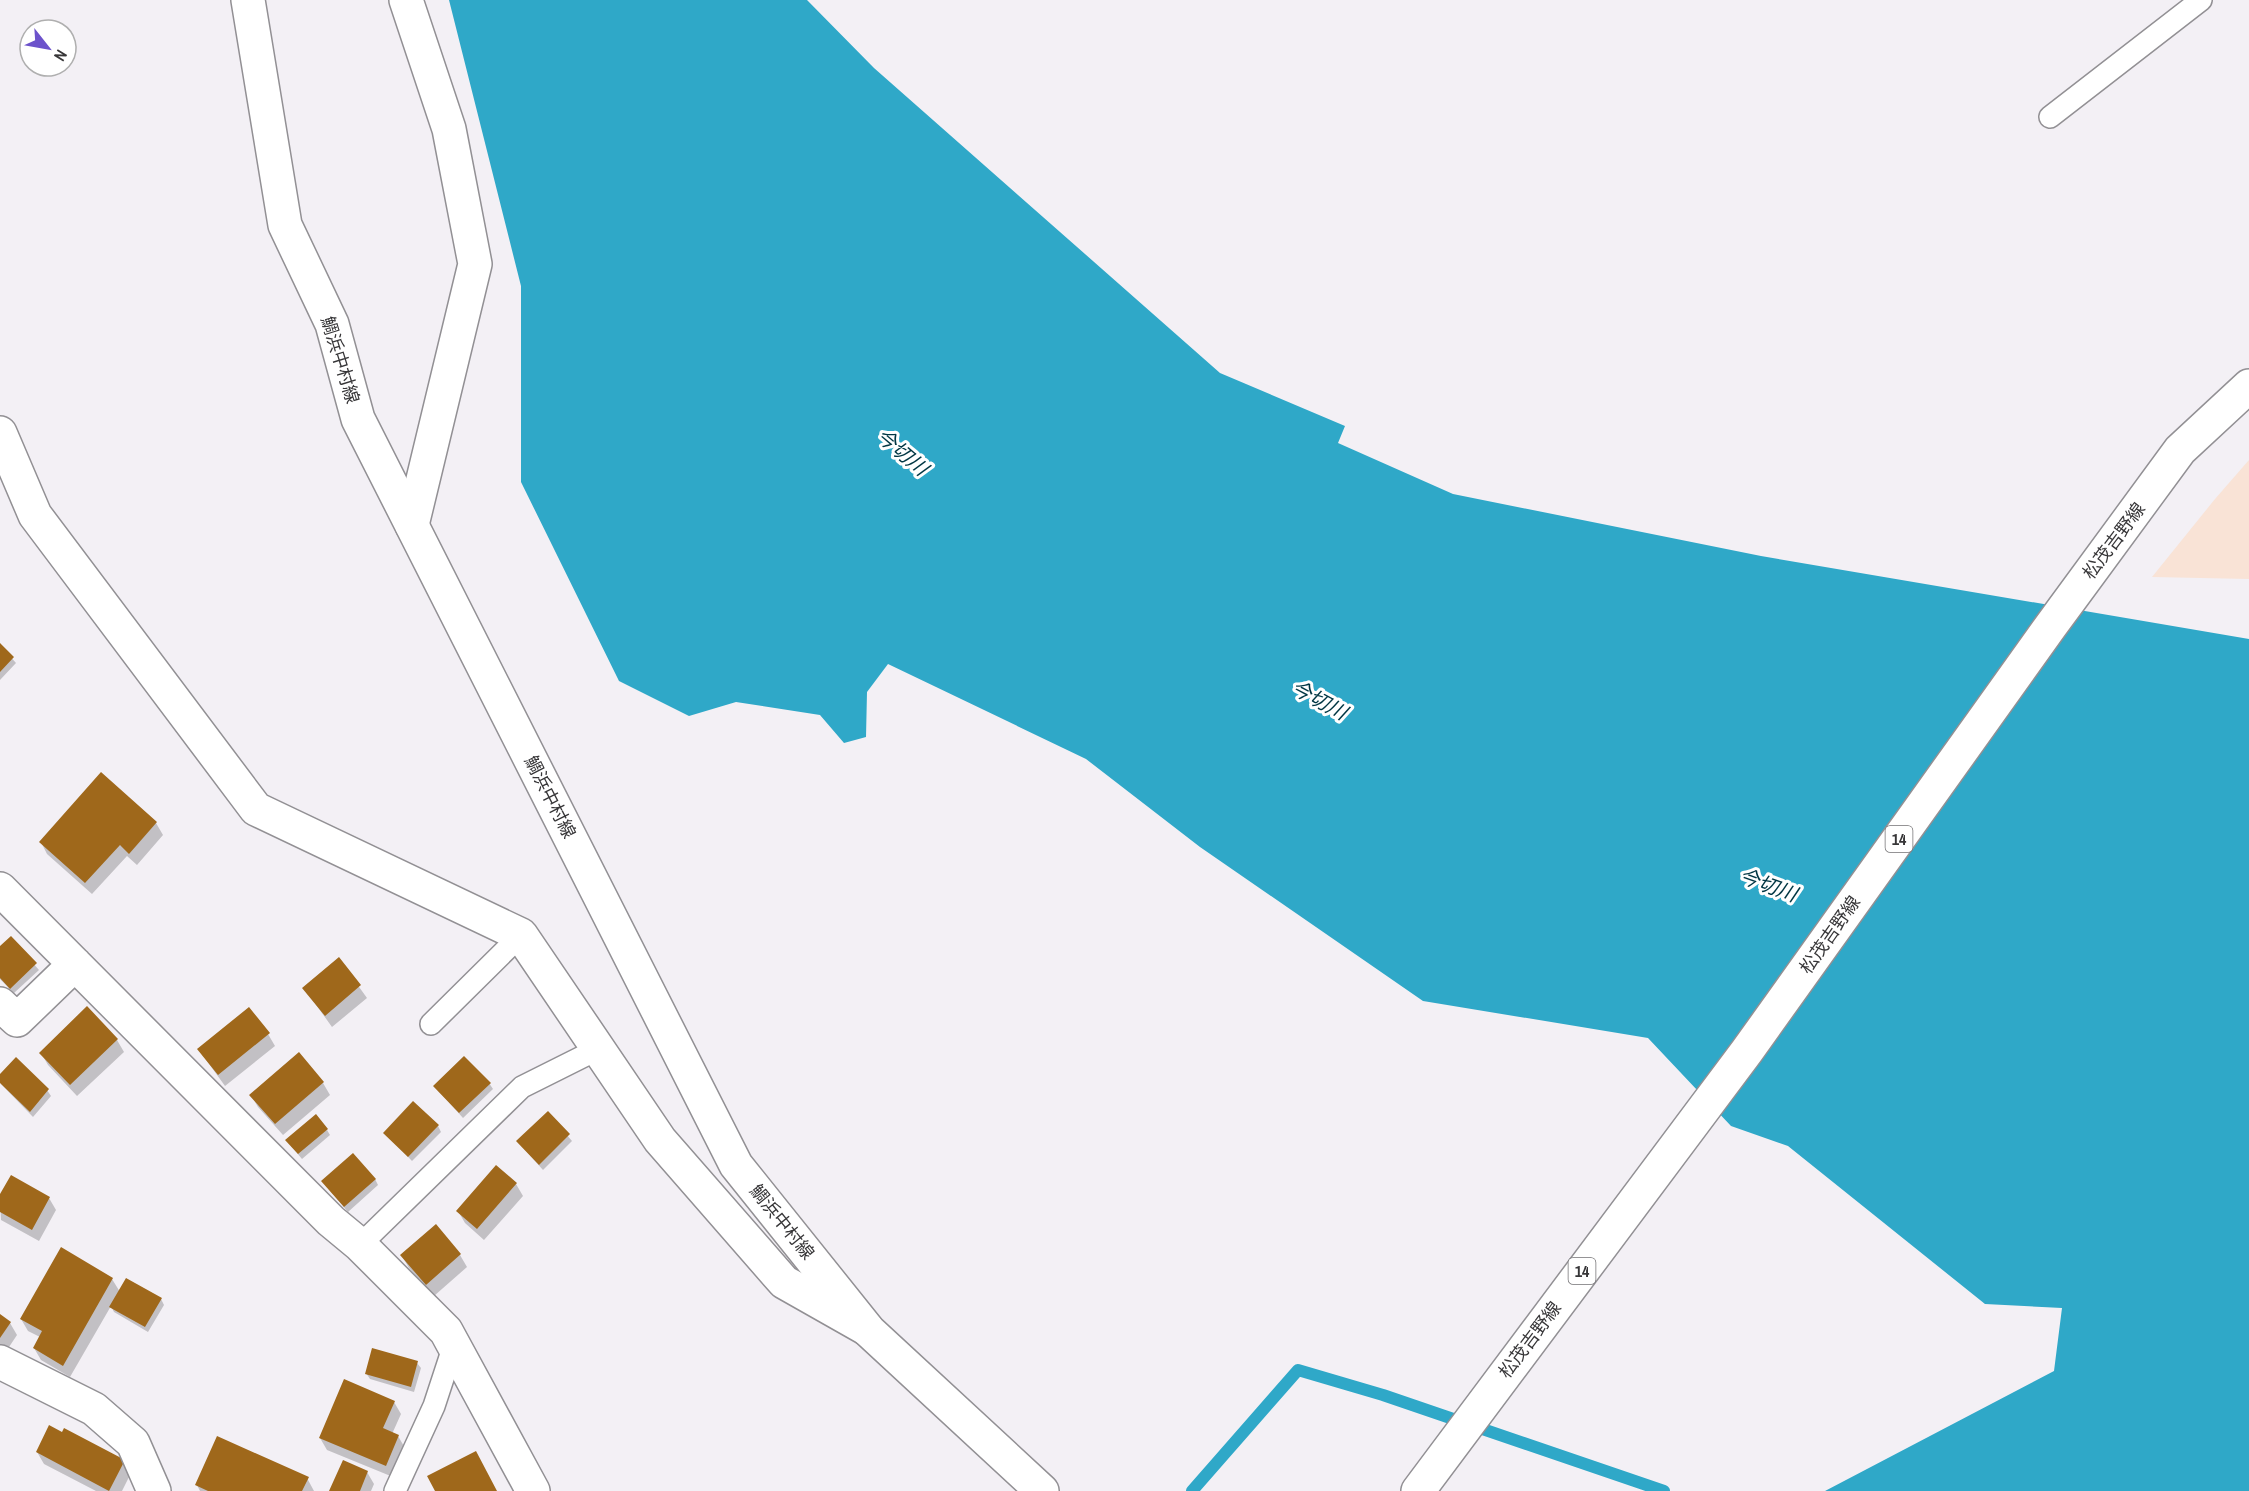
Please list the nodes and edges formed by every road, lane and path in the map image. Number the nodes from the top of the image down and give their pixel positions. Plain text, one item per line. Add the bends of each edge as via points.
1 (248, 0) edge
2 (406, 0) edge
3 (2201, 0) edge
4 (2050, 117) dead end
5 (2249, 386) edge
6 (0, 433) edge
7 (412, 525) junction
8 (0, 890) edge
9 (521, 935) junction
10 (75, 964) junction
11 (0, 1004) edge
12 (432, 1023) dead end
13 (598, 1049) junction
14 (360, 1245) junction
15 (869, 1331) junction
16 (454, 1345) junction
17 (0, 1362) edge
18 (154, 1491) edge
19 (395, 1491) edge
20 (533, 1491) edge
21 (1042, 1491) edge
22 (1418, 1491) edge

1 - 7 main road, 鯛浜中村線 via 285,225 332,324 358,419
2 - 7 main road via 449,129 475,264
3 - 4 lane
5 - 22 main road, 松茂吉野線 / 14 via 2180,450 1747,1051
6 - 9 main road via 35,515 256,808
7 - 15 main road, 鯛浜中村線 via 736,1165
8 - 10 main road
9 - 12 lane
9 - 13 main road
10 - 11 main road via 17,1020
10 - 14 main road via 331,1221
13 - 14 lane via 522,1087
13 - 15 main road via 660,1140 784,1282
14 - 16 main road via 446,1331
15 - 21 main road, 鯛浜中村線
16 - 19 lane via 434,1406
16 - 20 main road
17 - 18 main road via 94,1409 133,1443

